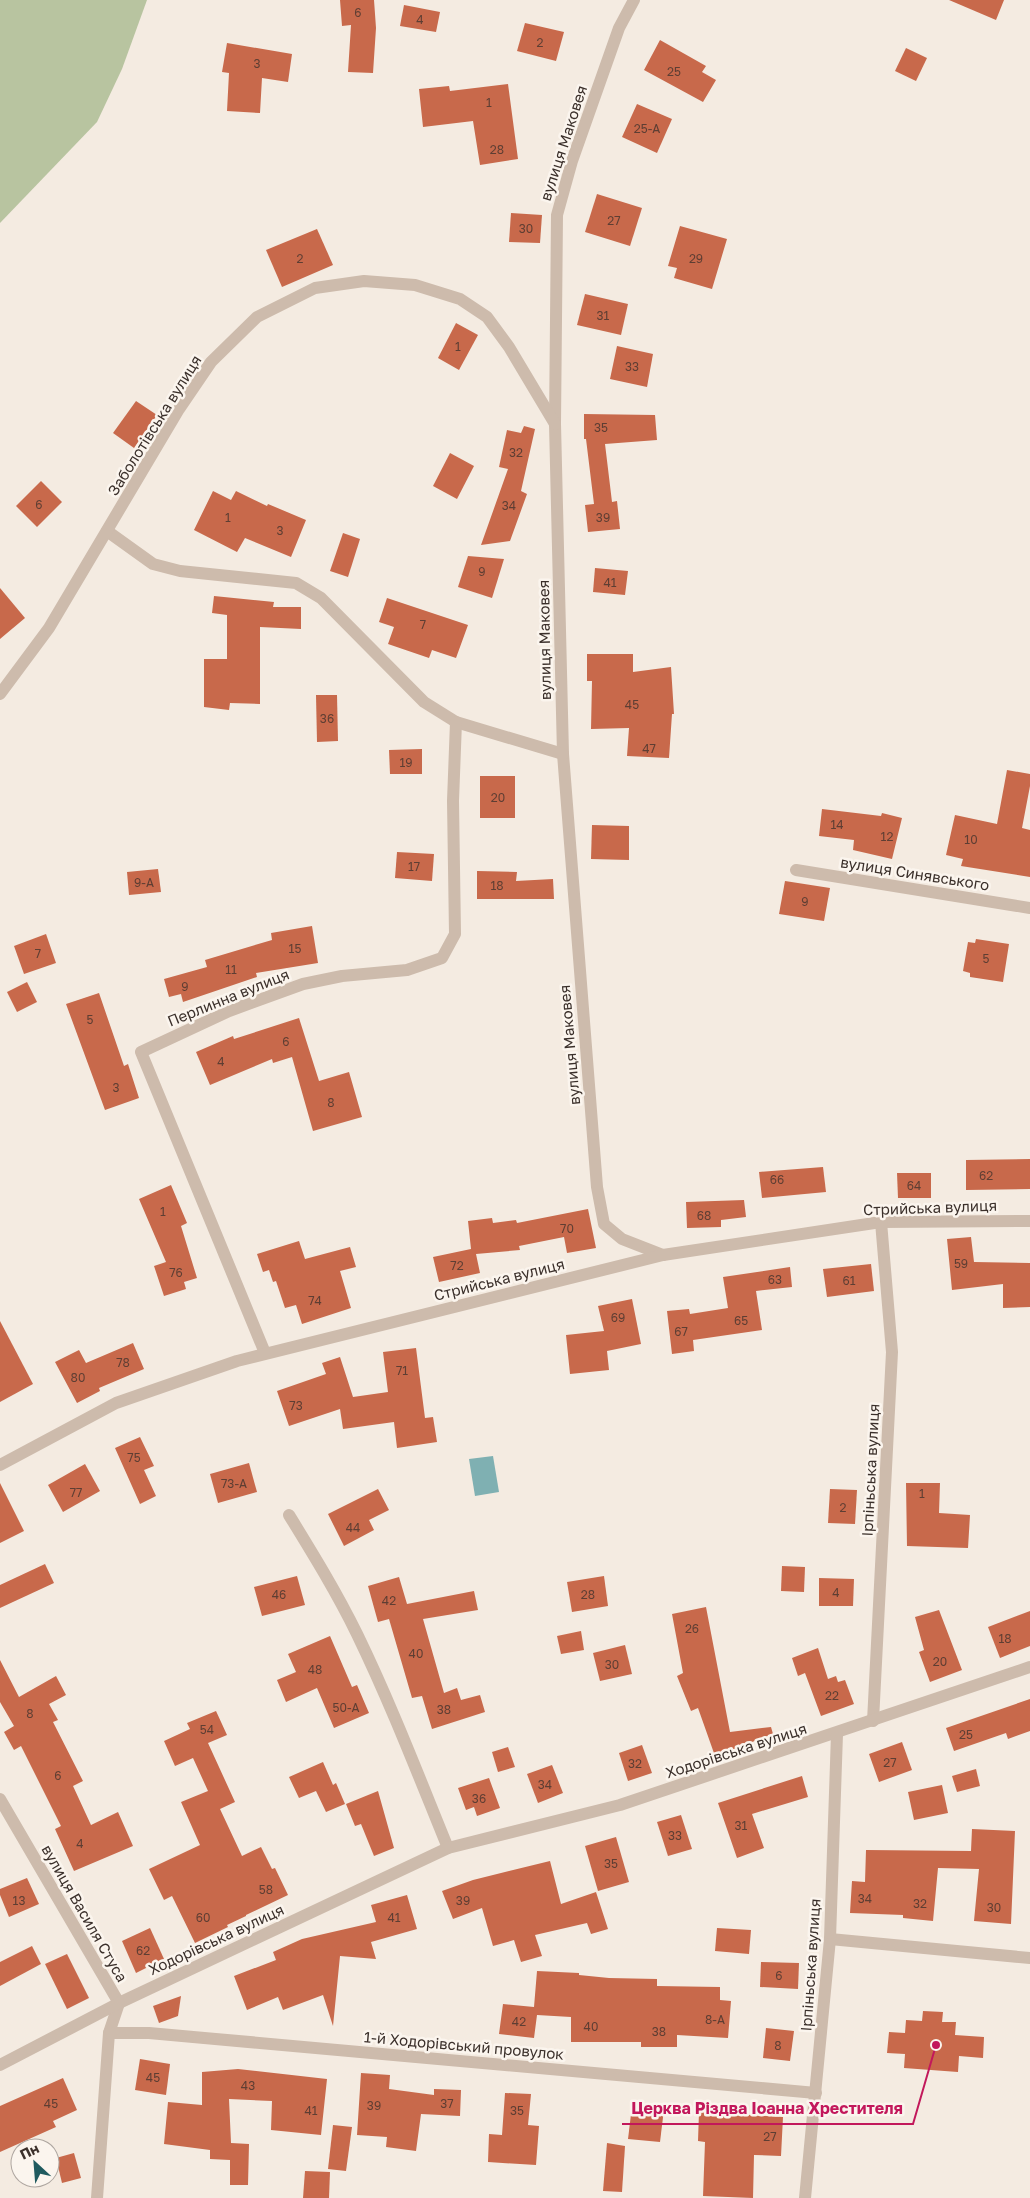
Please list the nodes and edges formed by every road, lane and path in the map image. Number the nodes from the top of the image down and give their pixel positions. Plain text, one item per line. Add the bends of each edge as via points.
1 (634, 0) edge
2 (555, 424) junction
3 (107, 531) junction
4 (0, 694) edge
5 (456, 722) junction
6 (562, 754) junction
7 (796, 870) dead end
8 (1030, 908) edge
9 (1030, 1221) edge
10 (881, 1222) junction
11 (663, 1255) junction
12 (265, 1353) junction
13 (0, 1466) edge
14 (289, 1515) dead end
15 (1030, 1668) edge
16 (874, 1721) junction
17 (837, 1734) junction
18 (0, 1799) edge
19 (448, 1848) junction
20 (830, 1939) junction
21 (1030, 1958) edge
22 (119, 2003) junction
23 (109, 2033) junction
24 (0, 2065) edge
25 (816, 2093) junction
26 (97, 2198) edge
27 (805, 2198) edge

1 - 2 street, вулиця Маковея via 618,28 557,215
2 - 3 street, Заболотівська вулиця via 487,317 460,299 415,286 364,281 315,288 257,317 211,362 179,409
2 - 6 street, вулиця Маковея
3 - 4 street, Заболотівська вулиця via 49,628
3 - 5 street via 153,564 180,571 296,583 321,598 424,702
5 - 6 street
5 - 12 street, Перлинна вулиця via 453,801 455,934 442,958 407,970 342,976 303,984 229,1011 141,1052
6 - 11 street, вулиця Маковея via 597,1187 604,1224 622,1238
7 - 8 street, вулиця Синявського
9 - 10 street, Стрийська вулиця
10 - 11 street, Стрийська вулиця
10 - 16 street, Ірпіньська вулиця via 892,1352
11 - 12 street, Стрийська вулиця
12 - 13 street, Стрийська вулиця via 116,1403
14 - 19 street via 357,1635
15 - 16 street, Ходорівська вулиця
16 - 17 street, Ходорівська вулиця
17 - 19 street, Ходорівська вулиця via 620,1806
17 - 20 street, Ірпіньська вулиця
18 - 22 street, вулиця Василя Стуса
19 - 22 street, Ходорівська вулиця
20 - 21 street
20 - 25 street, Ірпіньська вулиця
22 - 23 street, вулиця Василя Стуса
22 - 24 street, Ходорівська вулиця
23 - 25 street, 1-й Ходорівський провулок via 148,2033
23 - 26 street, вулиця Василя Стуса
25 - 27 street, Ірпіньська вулиця

